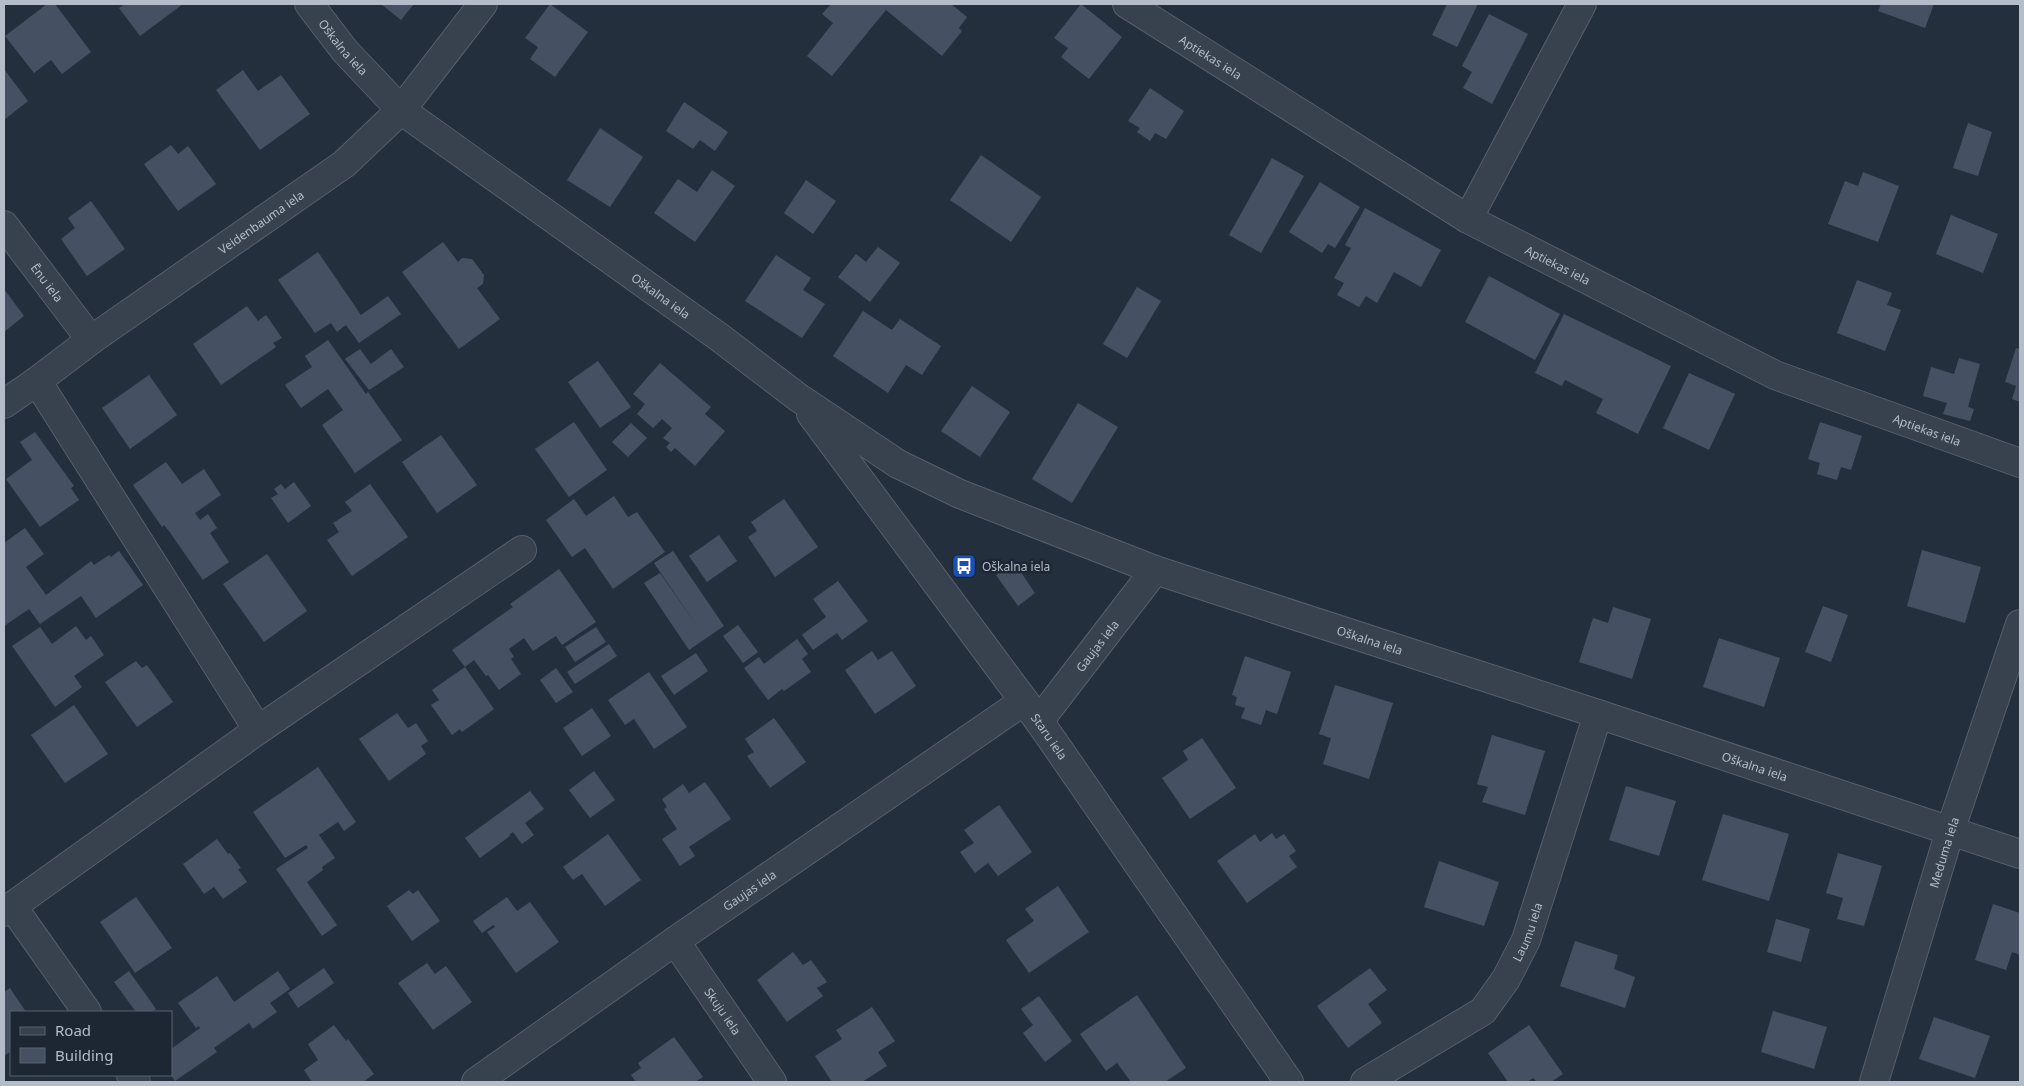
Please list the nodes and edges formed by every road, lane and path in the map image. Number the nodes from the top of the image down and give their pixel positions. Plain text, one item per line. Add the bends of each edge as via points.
1 (308, 4) edge
2 (484, 4) edge
3 (1127, 4) edge
4 (1582, 4) edge
5 (401, 110) junction
6 (1468, 219) junction
7 (4, 225) edge
8 (91, 340) junction
9 (37, 381) junction
10 (800, 398) junction
11 (4, 404) edge
12 (2020, 463) edge
13 (522, 550) dead end
14 (1155, 570) junction
15 (2020, 624) edge
16 (1032, 711) junction
17 (1598, 714) junction
18 (258, 730) junction
19 (1950, 831) junction
20 (2020, 854) edge
21 (8, 909) edge
22 (675, 941) junction
23 (86, 1011) edge
24 (476, 1082) edge
25 (772, 1082) edge
26 (1289, 1082) edge
27 (1365, 1082) edge
28 (1874, 1082) edge

1 - 5 street, Oškalna iela via 344,51
2 - 5 street, Veidenbauma iela
3 - 6 street, Aptiekas iela
4 - 6 street
5 - 8 street, Veidenbauma iela via 344,164
5 - 10 street, Oškalna iela
6 - 12 street, Aptiekas iela via 1775,375
7 - 8 street, Ēnu iela
8 - 9 street, Veidenbauma iela
9 - 11 street, Veidenbauma iela
9 - 18 street
10 - 14 street, Oškalna iela via 898,464 951,490
10 - 16 street, Staru iela
13 - 18 street
14 - 16 street, Gaujas iela
14 - 17 street, Oškalna iela
15 - 19 street, Meduma iela
16 - 22 street, Gaujas iela
16 - 26 street, Staru iela
17 - 19 street, Oškalna iela
17 - 27 street, Laumu iela via 1526,940 1506,979 1484,1011
18 - 21 street
19 - 20 street, Oškalna iela
19 - 28 street, Meduma iela
21 - 23 street
22 - 24 street, Gaujas iela
22 - 25 street, Skuju iela

